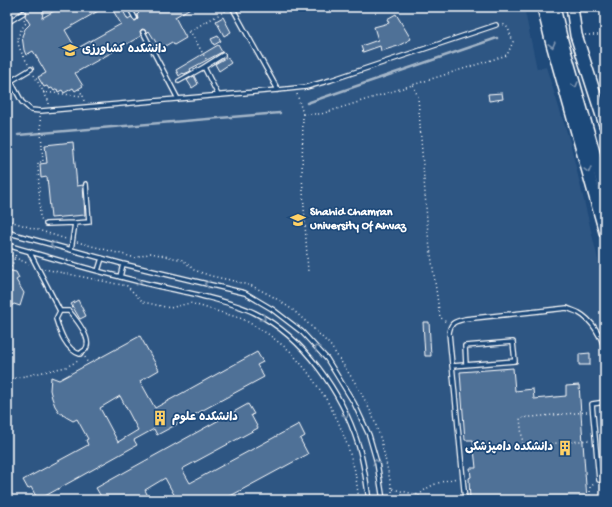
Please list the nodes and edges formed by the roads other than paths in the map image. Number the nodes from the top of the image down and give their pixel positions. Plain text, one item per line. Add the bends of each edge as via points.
1 (129, 7) edge
2 (232, 7) edge
3 (544, 7) edge
4 (554, 7) edge
5 (572, 7) edge
6 (22, 14) road end
7 (135, 18) dead end
8 (7, 23) edge
9 (496, 25) road end
10 (143, 32) dead end
11 (223, 55) dead end
12 (204, 67) junction
13 (31, 69) road end
14 (7, 74) edge
15 (11, 81) junction
16 (179, 81) dead end
17 (278, 90) junction
18 (218, 95) junction
19 (178, 99) junction
20 (605, 124) edge
21 (86, 184) dead end
22 (605, 191) edge
23 (75, 223) junction
24 (46, 224) road end
25 (7, 231) edge
26 (605, 232) edge
27 (7, 245) edge
28 (71, 250) junction
29 (29, 251) junction
30 (102, 258) junction
31 (123, 264) junction
32 (98, 271) junction
33 (120, 277) junction
34 (60, 311) junction
35 (605, 349) edge
36 (466, 365) junction
37 (452, 366) junction
38 (605, 402) edge
39 (605, 480) edge
40 (369, 500) edge
41 (383, 500) edge
42 (465, 500) edge

1 - 7 lane
2 - 17 lane
3 -> 26 main road
4 -> 22 main road
5 - 20 main road via 576,35
6 - 8 lane
9 - 17 lane via 331,80 306,87
10 - 19 lane
11 - 12 lane
12 - 16 lane
12 - 18 lane
13 - 15 lane
14 - 15 lane
15 - 19 lane via 22,102 31,110
17 - 18 lane
18 - 19 lane
21 - 23 lane via 89,222
23 - 24 lane
23 - 28 lane
28 -> 25 lane
27 - 29 lane
28 - 30 lane
29 - 32 lane
29 - 34 lane
30 - 31 lane
30 - 32 lane
31 - 33 lane
41 -> 31 lane via 369,435 354,403 327,359 302,332 272,309 245,293
32 - 33 lane
33 -> 40 lane via 231,303 256,313 282,330 307,353 328,381 346,414 358,443
34 - 34 lane via 56,319 59,330 69,347 80,354 85,350 88,339 69,311
35 - 37 lane via 589,320 579,312 567,308 465,319 450,326
36 - 36 lane via 515,361 513,342 465,346
36 - 37 lane
37 - 42 lane
38 - 39 lane via 592,404 599,480

